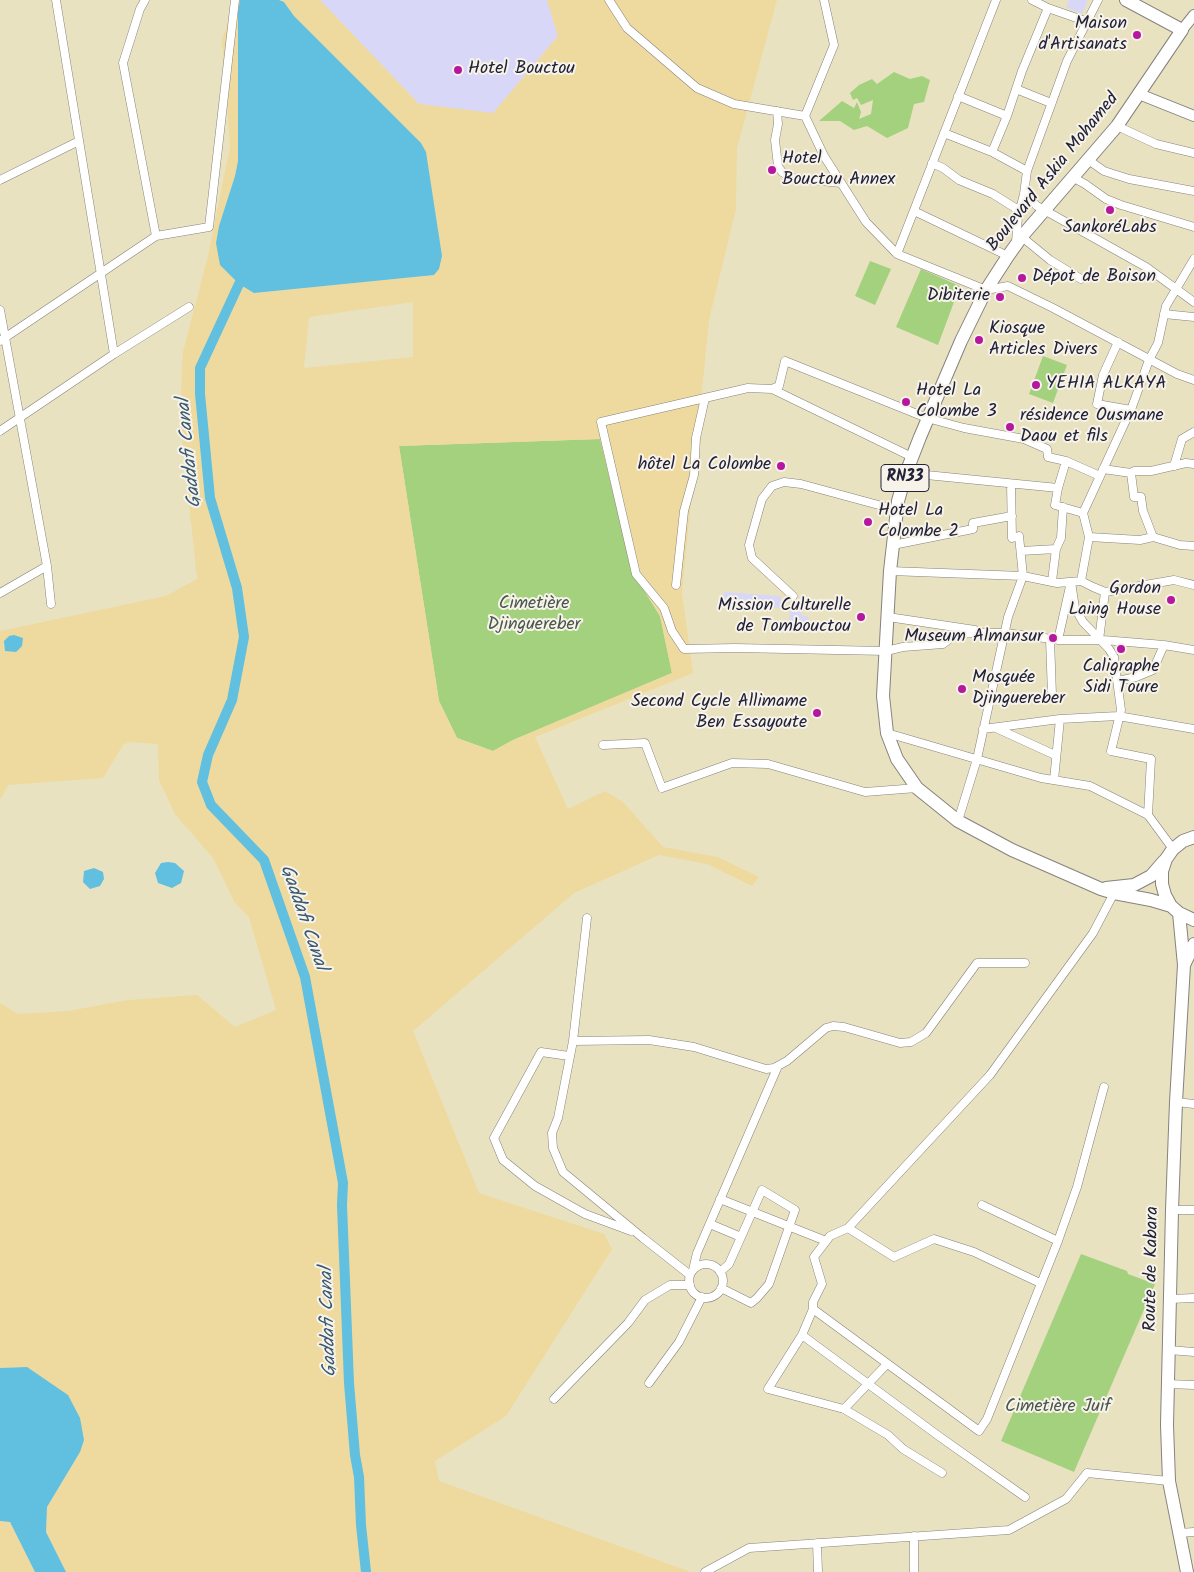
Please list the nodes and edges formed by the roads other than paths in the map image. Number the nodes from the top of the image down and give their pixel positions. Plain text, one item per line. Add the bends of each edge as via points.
1 (56, 0) edge
2 (145, 0) edge
3 (235, 0) edge
4 (609, 0) edge
5 (824, 0) edge
6 (996, 0) edge
7 (1032, 0) edge
8 (1098, 0) edge
9 (1126, 0) edge
10 (1048, 8) junction
11 (1088, 22) junction
12 (1190, 23) edge
13 (1016, 89) junction
14 (1140, 94) junction
15 (958, 96) junction
16 (1051, 103) junction
17 (777, 111) junction
18 (805, 116) junction
19 (1007, 116) junction
20 (1194, 116) edge
21 (1118, 126) junction
22 (944, 133) junction
23 (79, 142) junction
24 (992, 152) junction
25 (1194, 153) edge
26 (1087, 159) junction
27 (932, 163) junction
28 (1027, 171) junction
29 (1072, 177) junction
30 (0, 180) edge
31 (841, 183) junction
32 (1194, 191) edge
33 (1024, 194) junction
34 (1044, 210) junction
35 (914, 211) junction
36 (1020, 211) junction
37 (1194, 227) edge
38 (156, 236) junction
39 (1019, 240) junction
40 (897, 254) junction
41 (1008, 256) junction
42 (1194, 259) edge
43 (101, 273) junction
44 (1081, 279) dead end
45 (1175, 289) junction
46 (986, 290) junction
47 (1194, 302) edge
48 (188, 307) dead end
49 (0, 310) edge
50 (1164, 314) junction
51 (1194, 317) edge
52 (2, 339) edge
53 (1118, 342) junction
54 (114, 354) junction
55 (1149, 360) junction
56 (1194, 380) edge
57 (772, 389) junction
58 (705, 398) junction
59 (1131, 410) junction
60 (20, 418) junction
61 (928, 418) junction
62 (0, 431) edge
63 (1194, 432) edge
64 (912, 457) junction
65 (1066, 461) junction
66 (1194, 464) edge
67 (1174, 466) junction
68 (1102, 472) junction
69 (906, 473) junction
70 (1131, 473) junction
71 (1011, 484) junction
72 (1058, 488) junction
73 (1063, 507) junction
74 (897, 510) junction
75 (1083, 513) junction
76 (1012, 516) junction
77 (1089, 537) junction
78 (1153, 537) junction
79 (892, 545) junction
80 (1194, 546) edge
81 (1056, 549) junction
82 (1021, 551) junction
83 (48, 566) junction
84 (890, 571) junction
85 (1023, 576) junction
86 (1052, 581) junction
87 (1081, 581) junction
88 (1071, 582) junction
89 (676, 585) dead end
90 (1194, 585) edge
91 (1105, 592) junction
92 (0, 593) edge
93 (793, 596) dead end
94 (51, 604) dead end
95 (888, 617) junction
96 (996, 633) junction
97 (1004, 633) junction
98 (1054, 639) junction
99 (1099, 640) junction
100 (1164, 644) junction
101 (1194, 650) edge
102 (886, 651) junction
103 (1118, 681) junction
104 (1052, 695) dead end
105 (1120, 716) junction
106 (1060, 719) junction
107 (995, 727) junction
108 (983, 729) junction
109 (1194, 729) edge
110 (887, 733) junction
111 (603, 745) dead end
112 (1056, 755) junction
113 (977, 759) junction
114 (1054, 780) junction
115 (917, 788) junction
116 (1148, 815) junction
117 (958, 821) junction
118 (1194, 837) edge
119 (1170, 854) junction
120 (1101, 889) junction
121 (1114, 893) junction
122 (1175, 910) junction
123 (588, 918) dead end
124 (1194, 920) edge
125 (1194, 944) edge
126 (1025, 963) dead end
127 (1184, 965) junction
128 (573, 1041) junction
129 (569, 1056) junction
130 (778, 1066) junction
131 (1104, 1087) dead end
132 (1176, 1102) junction
133 (1194, 1104) edge
134 (720, 1200) junction
135 (982, 1205) dead end
136 (1172, 1210) junction
137 (1194, 1210) edge
138 (752, 1213) junction
139 (710, 1224) junction
140 (789, 1227) junction
141 (848, 1228) junction
142 (637, 1234) junction
143 (741, 1237) junction
144 (826, 1241) junction
145 (1058, 1241) junction
146 (692, 1272) junction
147 (720, 1272) junction
148 (1040, 1283) junction
149 (690, 1285) junction
150 (721, 1288) junction
151 (702, 1297) junction
152 (1194, 1298) edge
153 (1170, 1299) junction
154 (812, 1309) junction
155 (802, 1336) junction
156 (1169, 1350) junction
157 (1194, 1352) edge
158 (887, 1364) junction
159 (649, 1383) dead end
160 (868, 1384) junction
161 (1167, 1384) junction
162 (1194, 1385) edge
163 (554, 1399) dead end
164 (844, 1410) junction
165 (942, 1473) dead end
166 (1169, 1481) junction
167 (1025, 1496) dead end
168 (1194, 1532) edge
169 (1179, 1533) junction
170 (914, 1536) junction
171 (817, 1543) junction
172 (705, 1572) edge
173 (818, 1572) edge
174 (914, 1572) edge
175 (1186, 1572) edge

1 - 23 street
2 - 38 street via 123,63
3 - 38 street via 209,227
4 - 17 street via 627,28 697,88 734,104
5 - 18 street via 834,45
6 - 15 street
7 - 10 street
8 - 11 street
9 - 12 main road, RN33
10 - 11 street
10 - 13 street
11 - 16 street
12 - 14 main road, Boulevard Askia Mohamed / RN33
13 - 16 street
13 - 19 street
14 - 20 street
14 - 21 main road, Boulevard Askia Mohamed / RN33
15 - 19 street
15 - 22 street
16 - 28 street
17 - 18 street
17 - 31 street via 775,140 778,166 782,172 792,178
18 - 31 street
19 - 24 street
21 - 25 street via 1156,144
21 - 26 main road, Boulevard Askia Mohamed / RN33
22 - 24 street
22 - 27 street
23 - 30 street
23 - 43 street
24 - 28 street
26 - 29 main road, Boulevard Askia Mohamed / RN33
26 - 32 street via 1104,171 1129,179
27 - 35 street
27 - 36 street
28 - 33 street
29 - 34 main road, Boulevard Askia Mohamed / RN33
29 - 37 street via 1120,205
31 - 40 street via 866,222
33 - 34 street
33 - 36 street
34 - 39 main road, Boulevard Askia Mohamed / RN33
34 - 45 street via 1146,268
35 - 40 street
35 - 41 street
36 - 39 street
38 - 43 street
39 - 41 main road, Boulevard Askia Mohamed / RN33
39 - 44 street
40 - 46 street
41 - 46 main road, Boulevard Askia Mohamed / RN33
42 - 45 street
43 - 52 street
43 - 54 street
45 - 47 street
45 - 50 street
46 - 53 street via 1008,286
46 - 61 main road, Boulevard Askia Mohamed / RN33
48 - 54 street
49 - 52 street
50 - 51 street
50 - 55 street via 1158,343
52 - 60 street
53 - 55 street
53 - 59 street via 1104,374 1097,404
54 - 60 street
55 - 56 street
55 - 59 street
57 - 58 street via 748,388
57 - 61 street via 779,386 785,361
57 - 64 street
58 - 89 street via 696,438 694,475 684,511
58 - 102 street via 601,422 636,574 664,608 672,631 684,649
59 - 68 street
60 - 62 street
60 - 83 street
61 - 64 main road, Boulevard Askia Mohamed / RN33
61 - 65 street via 1024,439 1047,449 1048,457
63 - 67 street via 1182,439
64 - 69 main road, Boulevard Askia Mohamed / RN33
65 - 68 street
65 - 72 street
66 - 67 street via 1186,462
67 - 70 street
68 - 70 street
68 - 75 street
69 - 71 street
69 - 74 main road, Boulevard Askia Mohamed / RN33
70 - 78 street via 1134,497 1141,497 1142,512
71 - 72 street
71 - 76 street
72 - 73 street via 1056,505
73 - 75 street
73 - 81 street via 1061,538
74 - 79 main road, Boulevard Askia Mohamed / RN33
74 - 93 street via 801,484 784,482 772,486 762,499 748,545 752,558
75 - 77 street
76 - 79 street via 973,523 973,529
76 - 82 street via 1012,538 1019,536
77 - 78 street via 1140,540
77 - 87 street
78 - 80 street
79 - 84 main road, Boulevard Askia Mohamed / RN33
81 - 82 street
81 - 86 street
82 - 85 street
83 - 92 street
83 - 94 street
84 - 85 street
84 - 95 main road, Boulevard Askia Mohamed / RN33
85 - 86 street
85 - 97 street
86 - 88 street
87 - 88 street
87 - 91 street
88 - 98 street
88 - 99 street via 1075,608
90 - 91 street via 1174,580
91 - 99 street
95 - 96 street
95 - 102 main road, Boulevard Askia Mohamed / RN33
96 - 97 street
96 - 102 street via 956,634 942,644
97 - 98 street
97 - 108 street
98 - 99 street
98 - 104 street
99 - 100 street
99 - 103 street via 1114,657
100 - 101 street
100 - 103 street via 1154,670
102 - 110 main road, Boulevard Askia Mohamed / RN33 via 883,696
103 - 105 street
105 - 106 street
105 - 109 street
105 - 116 street via 1111,751 1151,759
106 - 107 street
106 - 112 street
107 - 108 street
107 - 112 street
108 - 113 street
110 - 113 street
110 - 115 main road, Boulevard Askia Mohamed / RN33 via 897,759
111 - 115 street via 645,743 662,788 732,763 768,764 865,792
112 - 114 street
113 - 114 street
113 - 117 street
114 - 116 street via 1090,786
115 - 117 main road, Boulevard Askia Mohamed / RN33
116 - 119 street
117 - 120 main road, Boulevard Askia Mohamed / RN33 via 1012,850
118 - 119 main road via 1183,841
119 - 120 main road via 1151,876 1134,884
119 - 122 main road via 1162,872 1162,884
120 - 121 main road, RN33
121 - 122 main road, RN33 via 1151,900
121 - 141 street via 1092,933 990,1075
122 - 124 main road
122 - 127 main road
123 - 128 street
125 - 127 main road
126 - 130 street via 978,963 926,1033 911,1042 833,1026
127 - 132 main road, Route de Kabara
128 - 129 street
128 - 130 street via 649,1040 694,1047 766,1069
129 - 142 street via 558,1118 552,1133 553,1148 563,1172
129 - 142 street via 541,1052 494,1138 503,1160 535,1186 586,1214
130 - 134 street
131 - 145 street via 1077,1187
132 - 133 street
132 - 136 main road, Route de Kabara
134 - 138 street
134 - 139 street
135 - 145 street
136 - 137 street
136 - 153 main road, Route de Kabara
138 - 140 street
138 - 140 street via 762,1190 796,1210
138 - 143 street
139 - 143 street
139 - 146 street
140 - 144 street
140 - 150 street via 769,1284 757,1298 751,1303
141 - 144 street
141 - 148 street via 894,1257 934,1239 974,1252
142 - 146 street
143 - 147 street via 729,1264
144 - 154 street via 814,1257 822,1284
145 - 148 street
146 - 147 street via 707,1264
146 - 149 street
147 - 150 street
148 - 158 street via 987,1419 979,1431
149 - 151 street
149 - 163 street via 670,1285 645,1300 628,1323
150 - 151 street via 713,1296
151 - 159 street via 679,1342
152 - 153 street
153 - 156 main road, Route de Kabara
154 - 155 street
154 - 158 street
155 - 160 street
155 - 164 street via 768,1389
156 - 157 street
156 - 161 main road, Route de Kabara
158 - 160 street
160 - 164 street
160 - 167 street
161 - 162 street
161 - 166 main road, Route de Kabara
164 - 165 street via 888,1435 903,1449
166 - 169 main road, Route de Kabara
166 - 170 street via 1086,1473 1066,1499 1009,1530
168 - 169 street
169 - 175 main road, Route de Kabara
170 - 171 street
170 - 174 street
171 - 172 street via 749,1548
171 - 173 street

